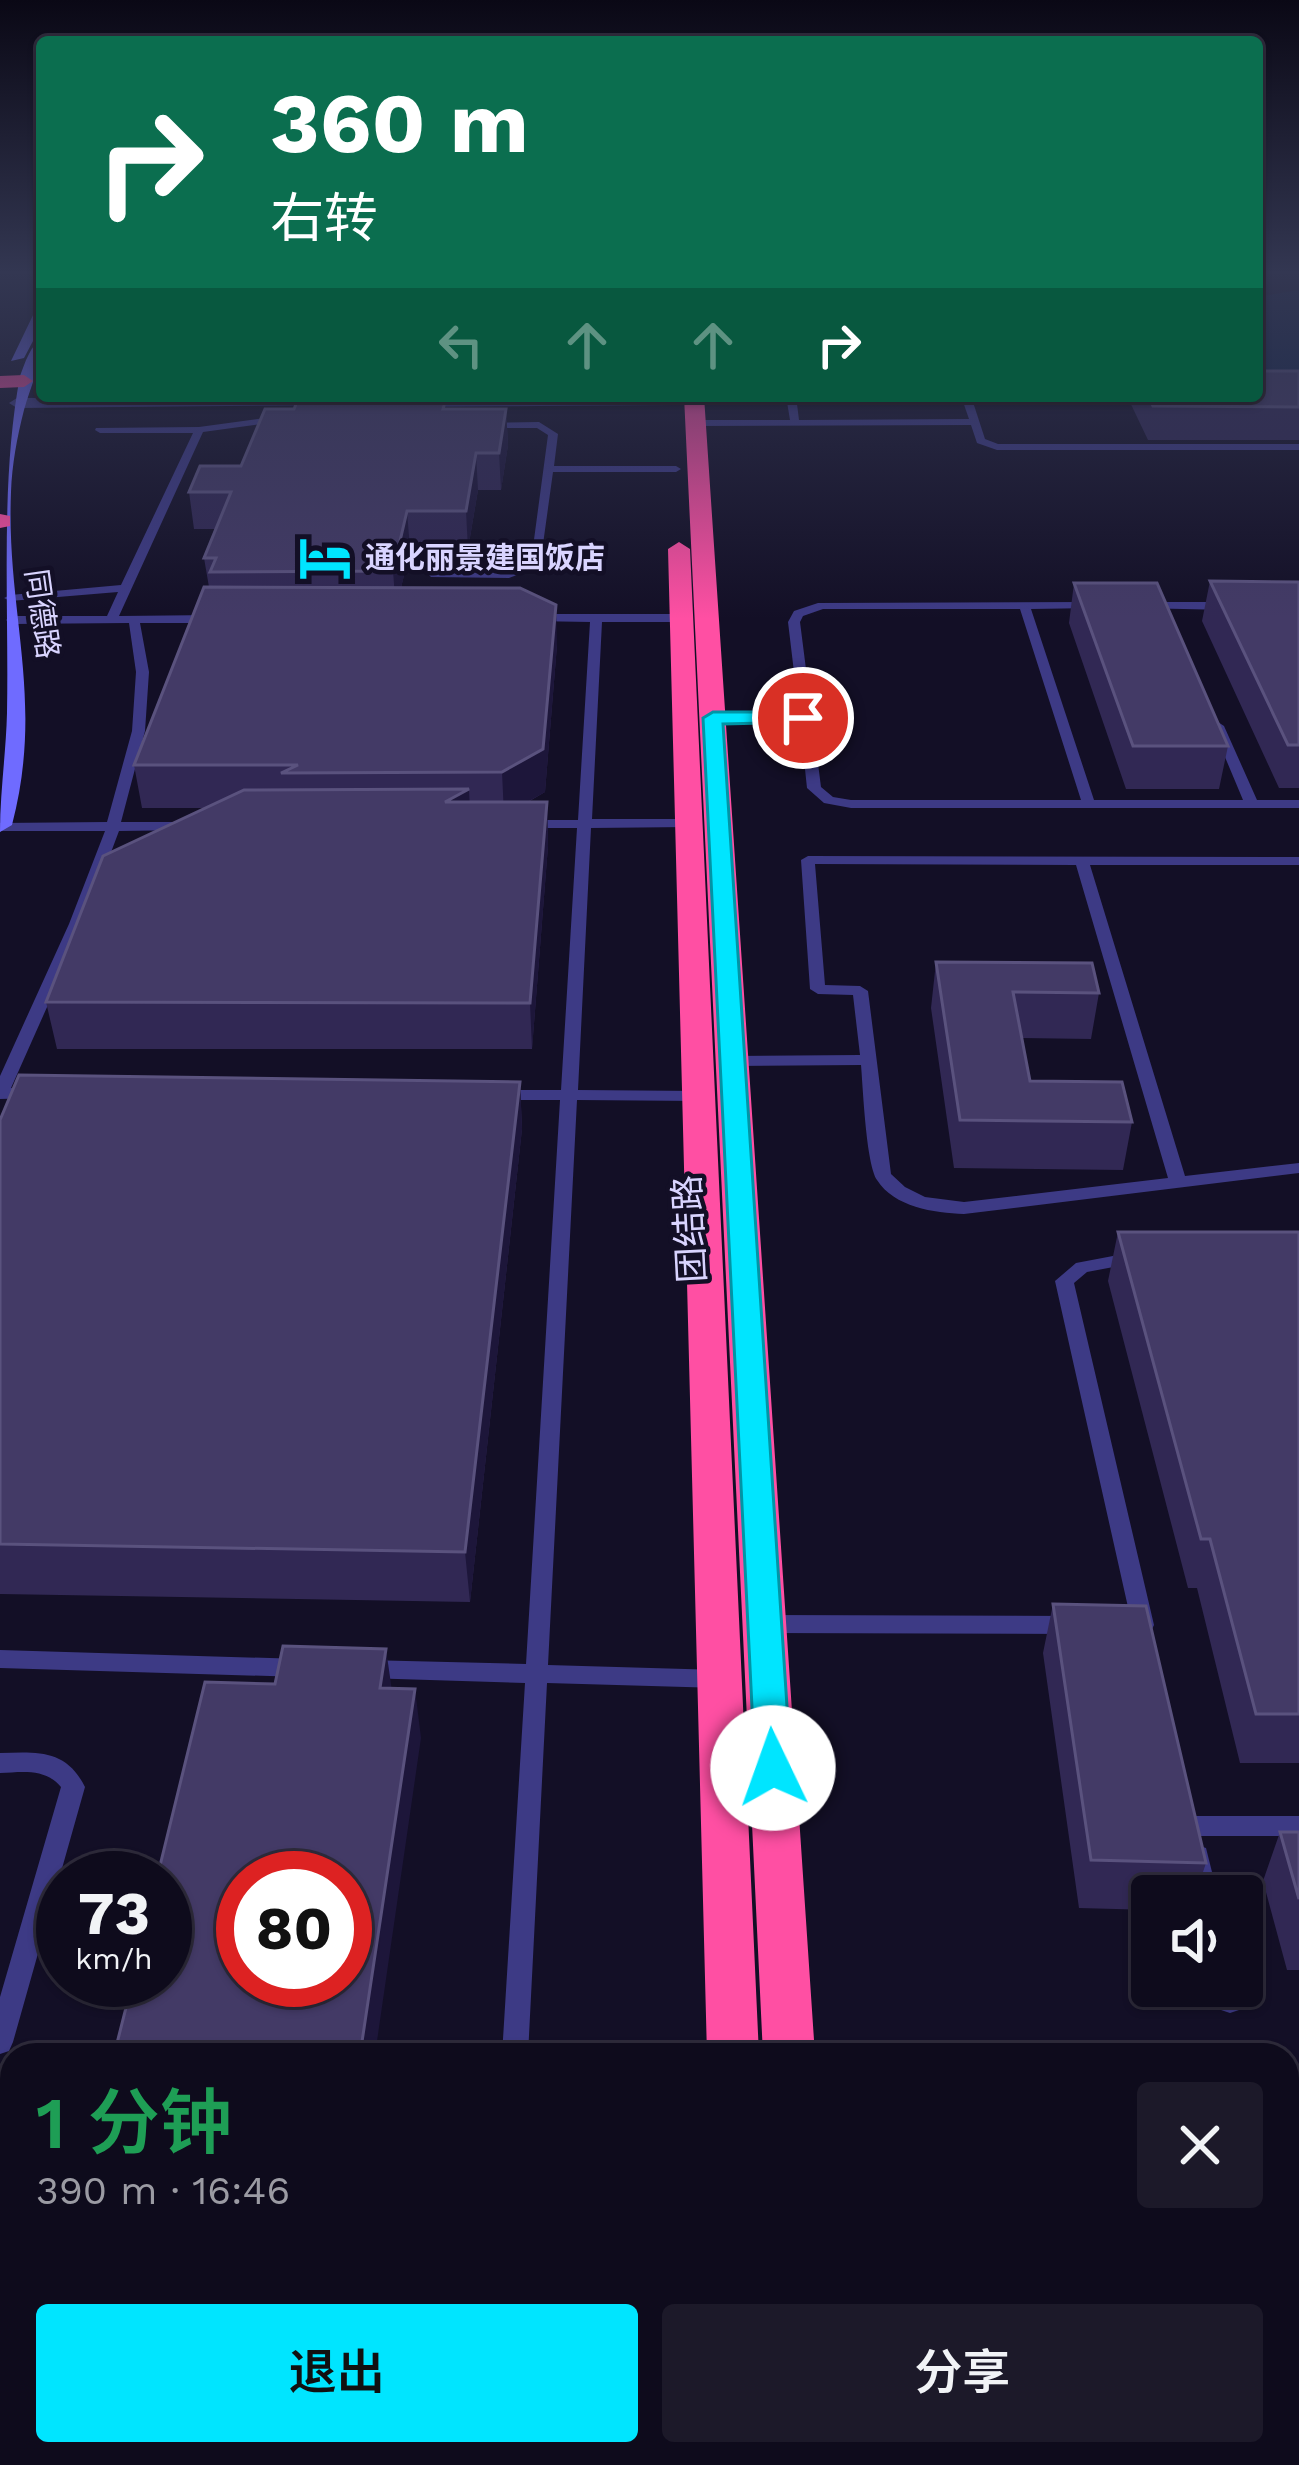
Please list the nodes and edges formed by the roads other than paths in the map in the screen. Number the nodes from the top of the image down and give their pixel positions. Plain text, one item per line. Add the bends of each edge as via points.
1 (9, 389) edge
2 (519, 402) edge
3 (792, 402) edge
4 (968, 402) edge
5 (684, 404) edge
6 (300, 418) edge
7 (975, 422) junction
8 (795, 423) junction
9 (471, 425) edge
10 (100, 430) dead end
11 (199, 430) junction
12 (1299, 447) edge
13 (549, 469) junction
14 (676, 469) junction
15 (1, 521) edge
16 (435, 575) dead end
17 (126, 587) junction
18 (10, 598) junction
19 (1024, 605) junction
20 (1164, 606) junction
21 (1254, 606) edge
22 (596, 618) junction
23 (681, 618) junction
24 (527, 619) edge
25 (12, 620) junction
26 (111, 620) junction
27 (134, 620) junction
28 (226, 620) edge
29 (1173, 626) edge
30 (1208, 705) edge
31 (713, 718) junction
32 (803, 718) junction
33 (1089, 804) junction
34 (1252, 804) junction
35 (1299, 804) edge
36 (689, 823) junction
37 (514, 824) edge
38 (585, 824) junction
39 (0, 826) edge
40 (115, 826) junction
41 (209, 826) edge
42 (1082, 860) junction
43 (1299, 861) edge
44 (868, 1060) junction
45 (733, 1061) junction
46 (0, 1093) edge
47 (48, 1093) edge
48 (475, 1095) edge
49 (569, 1095) junction
50 (699, 1096) junction
51 (1299, 1168) edge
52 (1178, 1183) junction
53 (1160, 1255) edge
54 (765, 1624) junction
55 (0, 1659) edge
56 (537, 1674) junction
57 (720, 1679) junction
58 (0, 1762) edge
59 (1299, 1826) edge
60 (1201, 1875) edge
61 (0, 2042) edge
62 (516, 2043) edge
63 (733, 2043) edge
64 (788, 2043) edge

1 - 15 main road, 同德路
2 - 5 street
3 - 8 lane
4 - 7 lane
5 - 8 lane
5 - 14 highway, 团结路
5 - 31 highway, 团结路
6 - 11 lane
7 - 8 lane
7 - 12 lane via 981,441 1003,448
9 - 13 lane via 548,429
10 - 11 lane
11 - 17 lane
13 - 14 lane
13 - 16 lane via 536,564 508,575
14 - 23 highway, 团结路
15 - 18 main road, 同德路
17 - 18 lane
17 - 26 lane
18 - 25 main road, 同德路
19 - 20 lane
19 - 32 lane via 803,610 794,622
19 - 33 lane
20 - 21 lane
20 - 29 lane
22 - 23 lane
22 - 24 lane
22 - 38 lane
23 - 36 highway, 团结路
25 - 26 lane
25 - 39 main road, 同德路 via 21,731
26 - 27 lane
27 - 28 lane
27 - 40 lane via 145,697
30 - 34 lane
31 - 32 lane
31 - 45 highway, 团结路
32 - 33 lane via 814,788 839,803
33 - 34 lane
34 - 35 lane
36 - 38 lane
36 - 50 highway, 团结路
37 - 38 lane
38 - 49 lane
39 - 40 lane
40 - 41 lane
40 - 46 lane
42 - 43 lane
42 - 44 lane via 808,860 818,989 860,991
42 - 52 lane
44 - 45 lane
44 - 52 lane via 882,1174 919,1202 964,1208
45 - 54 highway, 团结路
46 - 47 lane
48 - 49 lane
49 - 50 lane
49 - 56 lane
50 - 57 highway, 团结路
51 - 52 lane
53 - 54 lane via 1091,1264 1064,1282 1127,1631
54 - 64 highway, 团结路
55 - 56 lane
56 - 57 lane
56 - 62 lane
57 - 63 highway, 团结路
58 - 61 lane via 51,1765 73,1786
59 - 60 lane via 1187,1815

